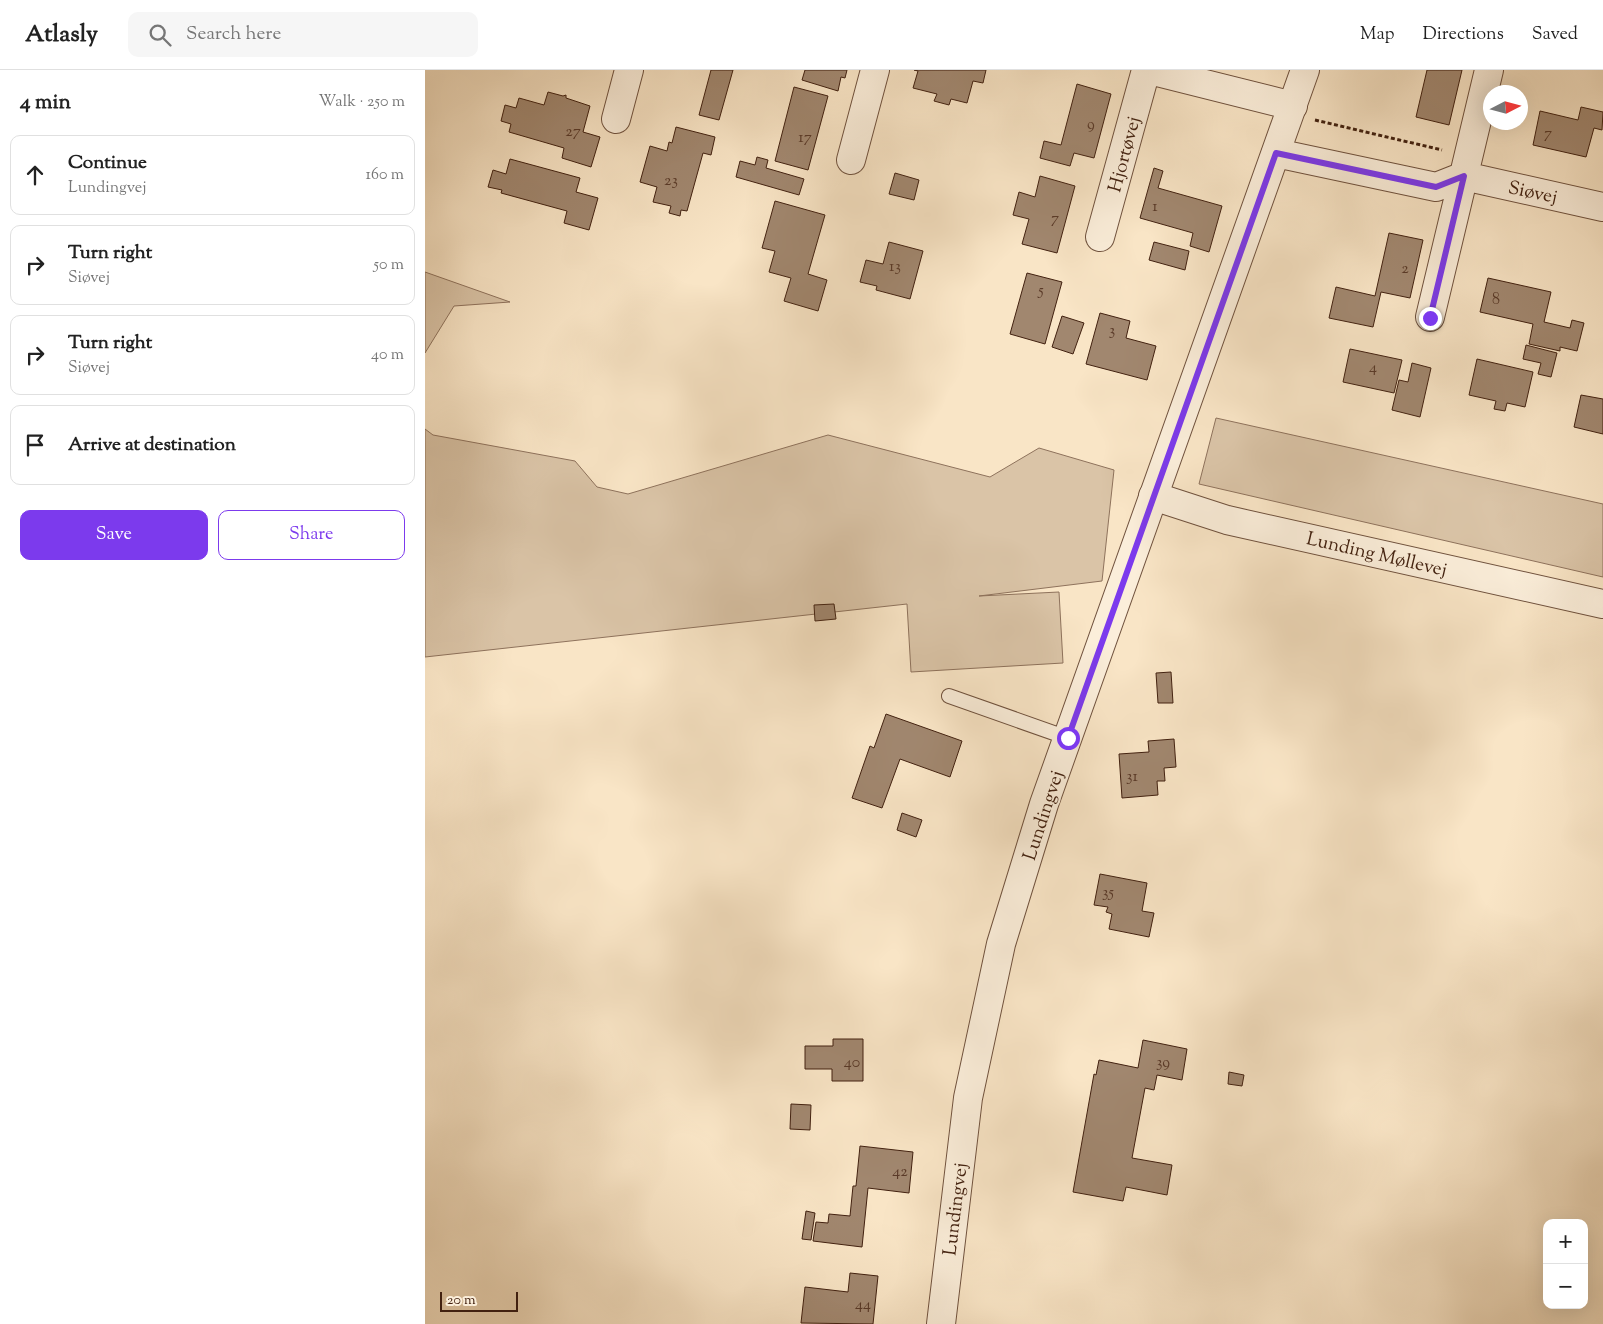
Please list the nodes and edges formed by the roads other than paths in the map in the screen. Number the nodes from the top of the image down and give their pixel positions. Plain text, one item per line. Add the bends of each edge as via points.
1 (629, 70) edge
2 (875, 70) edge
3 (1147, 70) edge
4 (1305, 70) edge
5 (1489, 70) edge
6 (1291, 110) junction
7 (616, 119) dead end
8 (1276, 153) junction
9 (851, 160) dead end
10 (1466, 166) junction
11 (1603, 207) edge
12 (1100, 237) dead end
13 (1430, 318) dead end
14 (1153, 496) junction
15 (1603, 604) edge
16 (949, 696) dead end
17 (1068, 738) junction
18 (941, 1324) edge

1 - 7 street
2 - 9 street
3 - 6 street, Hjortøvej
3 - 12 street, Hjortøvej
4 - 6 street, Lundingvej
5 - 10 street
6 - 8 street, Lundingvej
8 - 10 street via 1436,187
8 - 14 street, Lundingvej
10 - 11 street, Siøvej
10 - 13 street
14 - 15 street, Lunding Møllevej via 1227,520
14 - 17 street, Lundingvej
16 - 17 lane
17 - 18 street, Lundingvej via 1003,935 984,1021 968,1098

